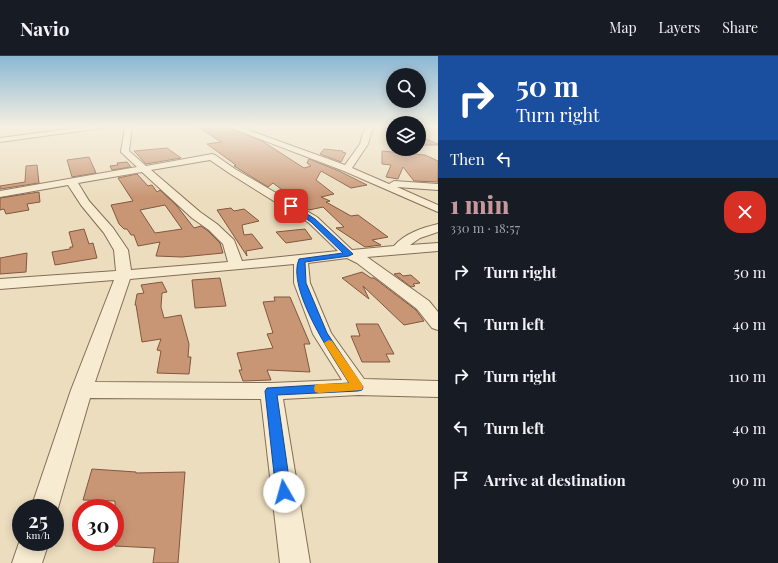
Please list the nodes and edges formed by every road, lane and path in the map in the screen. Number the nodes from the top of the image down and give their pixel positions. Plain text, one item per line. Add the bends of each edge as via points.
1 (125, 150) edge
2 (294, 150) edge
3 (360, 150) edge
4 (143, 168) junction
5 (347, 169) junction
6 (71, 181) junction
7 (378, 182) junction
8 (438, 188) edge
9 (0, 194) edge
10 (438, 209) edge
11 (438, 228) edge
12 (438, 247) edge
13 (398, 250) junction
14 (349, 254) junction
15 (301, 260) junction
16 (237, 266) junction
17 (124, 274) junction
18 (0, 284) edge
19 (438, 324) edge
20 (358, 387) junction
21 (438, 389) edge
22 (82, 390) junction
23 (271, 391) junction
24 (48, 499) edge
25 (31, 551) edge
26 (27, 563) edge
27 (295, 563) edge

1 - 4 street
2 - 5 street
3 - 5 street
4 - 6 street
4 - 14 street via 214,158 313,220
4 - 16 street via 196,215 213,226 229,243
5 - 7 street
6 - 9 street
6 - 17 street via 121,250
7 - 8 street
7 - 10 street
11 - 13 street via 418,234
12 - 13 street
13 - 14 street
14 - 15 street
14 - 19 street via 362,260 423,305
15 - 16 street
15 - 20 street via 302,283 322,334
16 - 17 street
17 - 18 street
17 - 22 street
20 - 21 street
20 - 23 street
22 - 23 street
22 - 24 street
23 - 27 street
25 - 26 street

